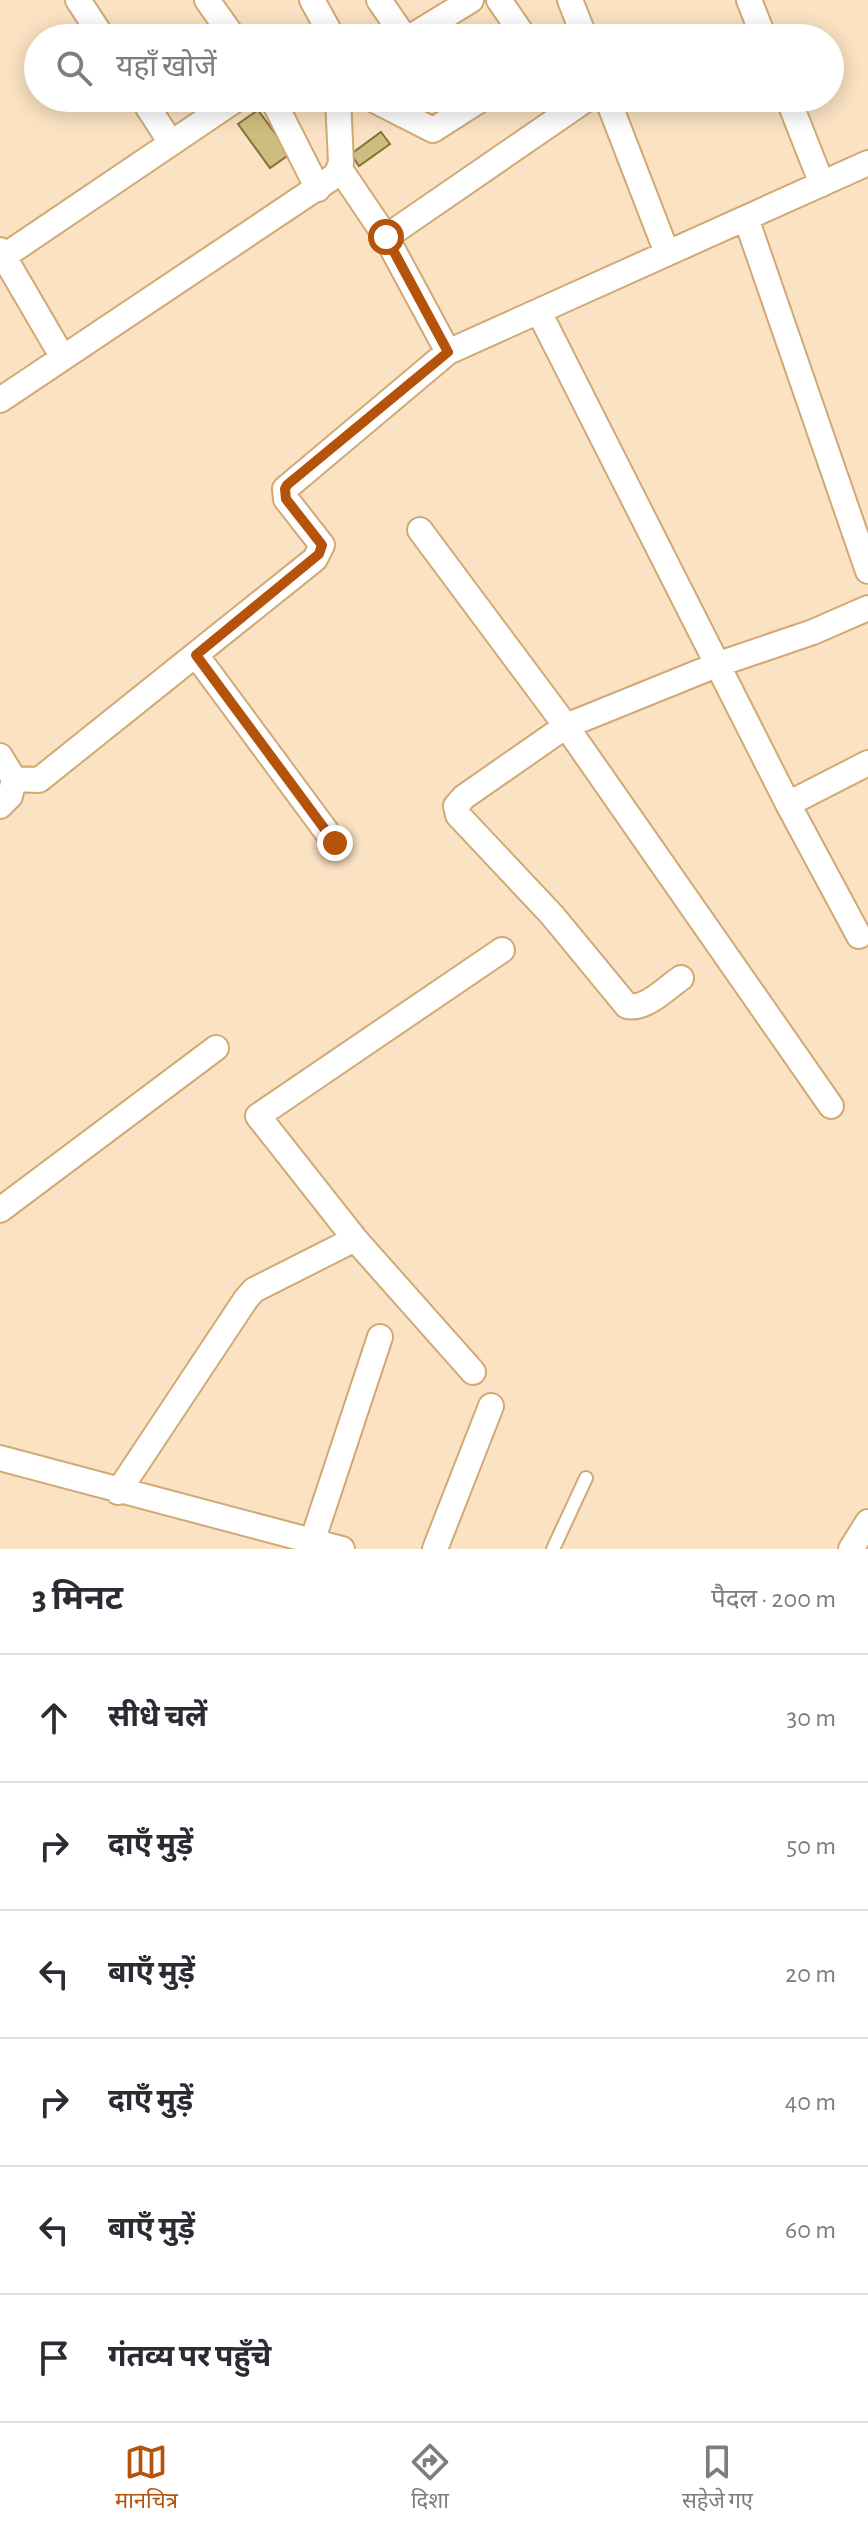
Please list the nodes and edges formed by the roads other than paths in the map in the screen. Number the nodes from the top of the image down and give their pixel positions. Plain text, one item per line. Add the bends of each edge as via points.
1 (78, 0) edge
2 (207, 0) edge
3 (312, 0) edge
4 (379, 0) edge
5 (471, 0) edge
6 (499, 0) edge
7 (570, 0) edge
8 (749, 0) edge
9 (94, 24) edge
10 (224, 24) edge
11 (325, 24) edge
12 (397, 24) edge
13 (431, 24) edge
14 (515, 24) edge
15 (577, 24) edge
16 (758, 24) edge
17 (151, 112) edge
18 (217, 112) edge
19 (279, 112) edge
20 (338, 112) edge
21 (398, 112) edge
22 (461, 112) edge
23 (568, 112) edge
24 (612, 112) edge
25 (794, 112) edge
26 (171, 143) junction
27 (868, 163) edge
28 (340, 169) junction
29 (822, 184) junction
30 (318, 189) junction
31 (746, 218) junction
32 (386, 237) junction
33 (667, 253) junction
34 (1, 255) edge
35 (539, 312) junction
36 (448, 352) junction
37 (63, 358) junction
38 (0, 400) edge
39 (420, 530) dead end
40 (868, 571) edge
41 (868, 608) edge
42 (196, 655) junction
43 (719, 664) junction
44 (566, 726) junction
45 (0, 756) edge
46 (868, 763) edge
47 (14, 779) junction
48 (788, 804) junction
49 (0, 806) edge
50 (335, 843) dead end
51 (859, 936) dead end
52 (502, 950) dead end
53 (681, 978) dead end
54 (216, 1048) dead end
55 (831, 1106) dead end
56 (0, 1210) edge
57 (355, 1239) junction
58 (380, 1337) dead end
59 (473, 1372) dead end
60 (491, 1406) dead end
61 (0, 1458) edge
62 (586, 1478) dead end
63 (118, 1492) junction
64 (868, 1522) edge
65 (312, 1542) junction
66 (342, 1549) edge
67 (435, 1549) edge
68 (553, 1549) edge
69 (851, 1549) edge

1 - 9 street
2 - 10 street
3 - 11 street
4 - 12 street
5 - 13 street
6 - 14 street
7 - 15 street
8 - 16 street
17 - 26 street
18 - 26 street
19 - 30 street
20 - 28 street
21 - 22 street via 433,130
23 - 32 street
24 - 33 street
25 - 29 street
26 - 34 street
27 - 29 street
28 - 30 street
28 - 32 street
29 - 31 street
30 - 37 street
31 - 33 street
31 - 40 street
32 - 36 street
33 - 35 street
34 - 37 street
35 - 36 street
35 - 43 street
36 - 42 street via 287,485 286,499 322,545 319,554
37 - 38 street
39 - 44 street
41 - 43 street
42 - 47 street via 39,780
42 - 50 street
43 - 44 street
43 - 48 street
44 - 53 street via 459,801 458,815 552,915 627,1006 645,1004
44 - 55 street
45 - 47 street
46 - 48 street
47 - 49 street via 10,796
48 - 51 street
52 - 57 street via 258,1116
54 - 56 street
57 - 59 street
57 - 63 street via 254,1290
58 - 65 street
60 - 67 street
61 - 63 street
62 - 68 lane
63 - 65 street
64 - 69 street
65 - 66 street

